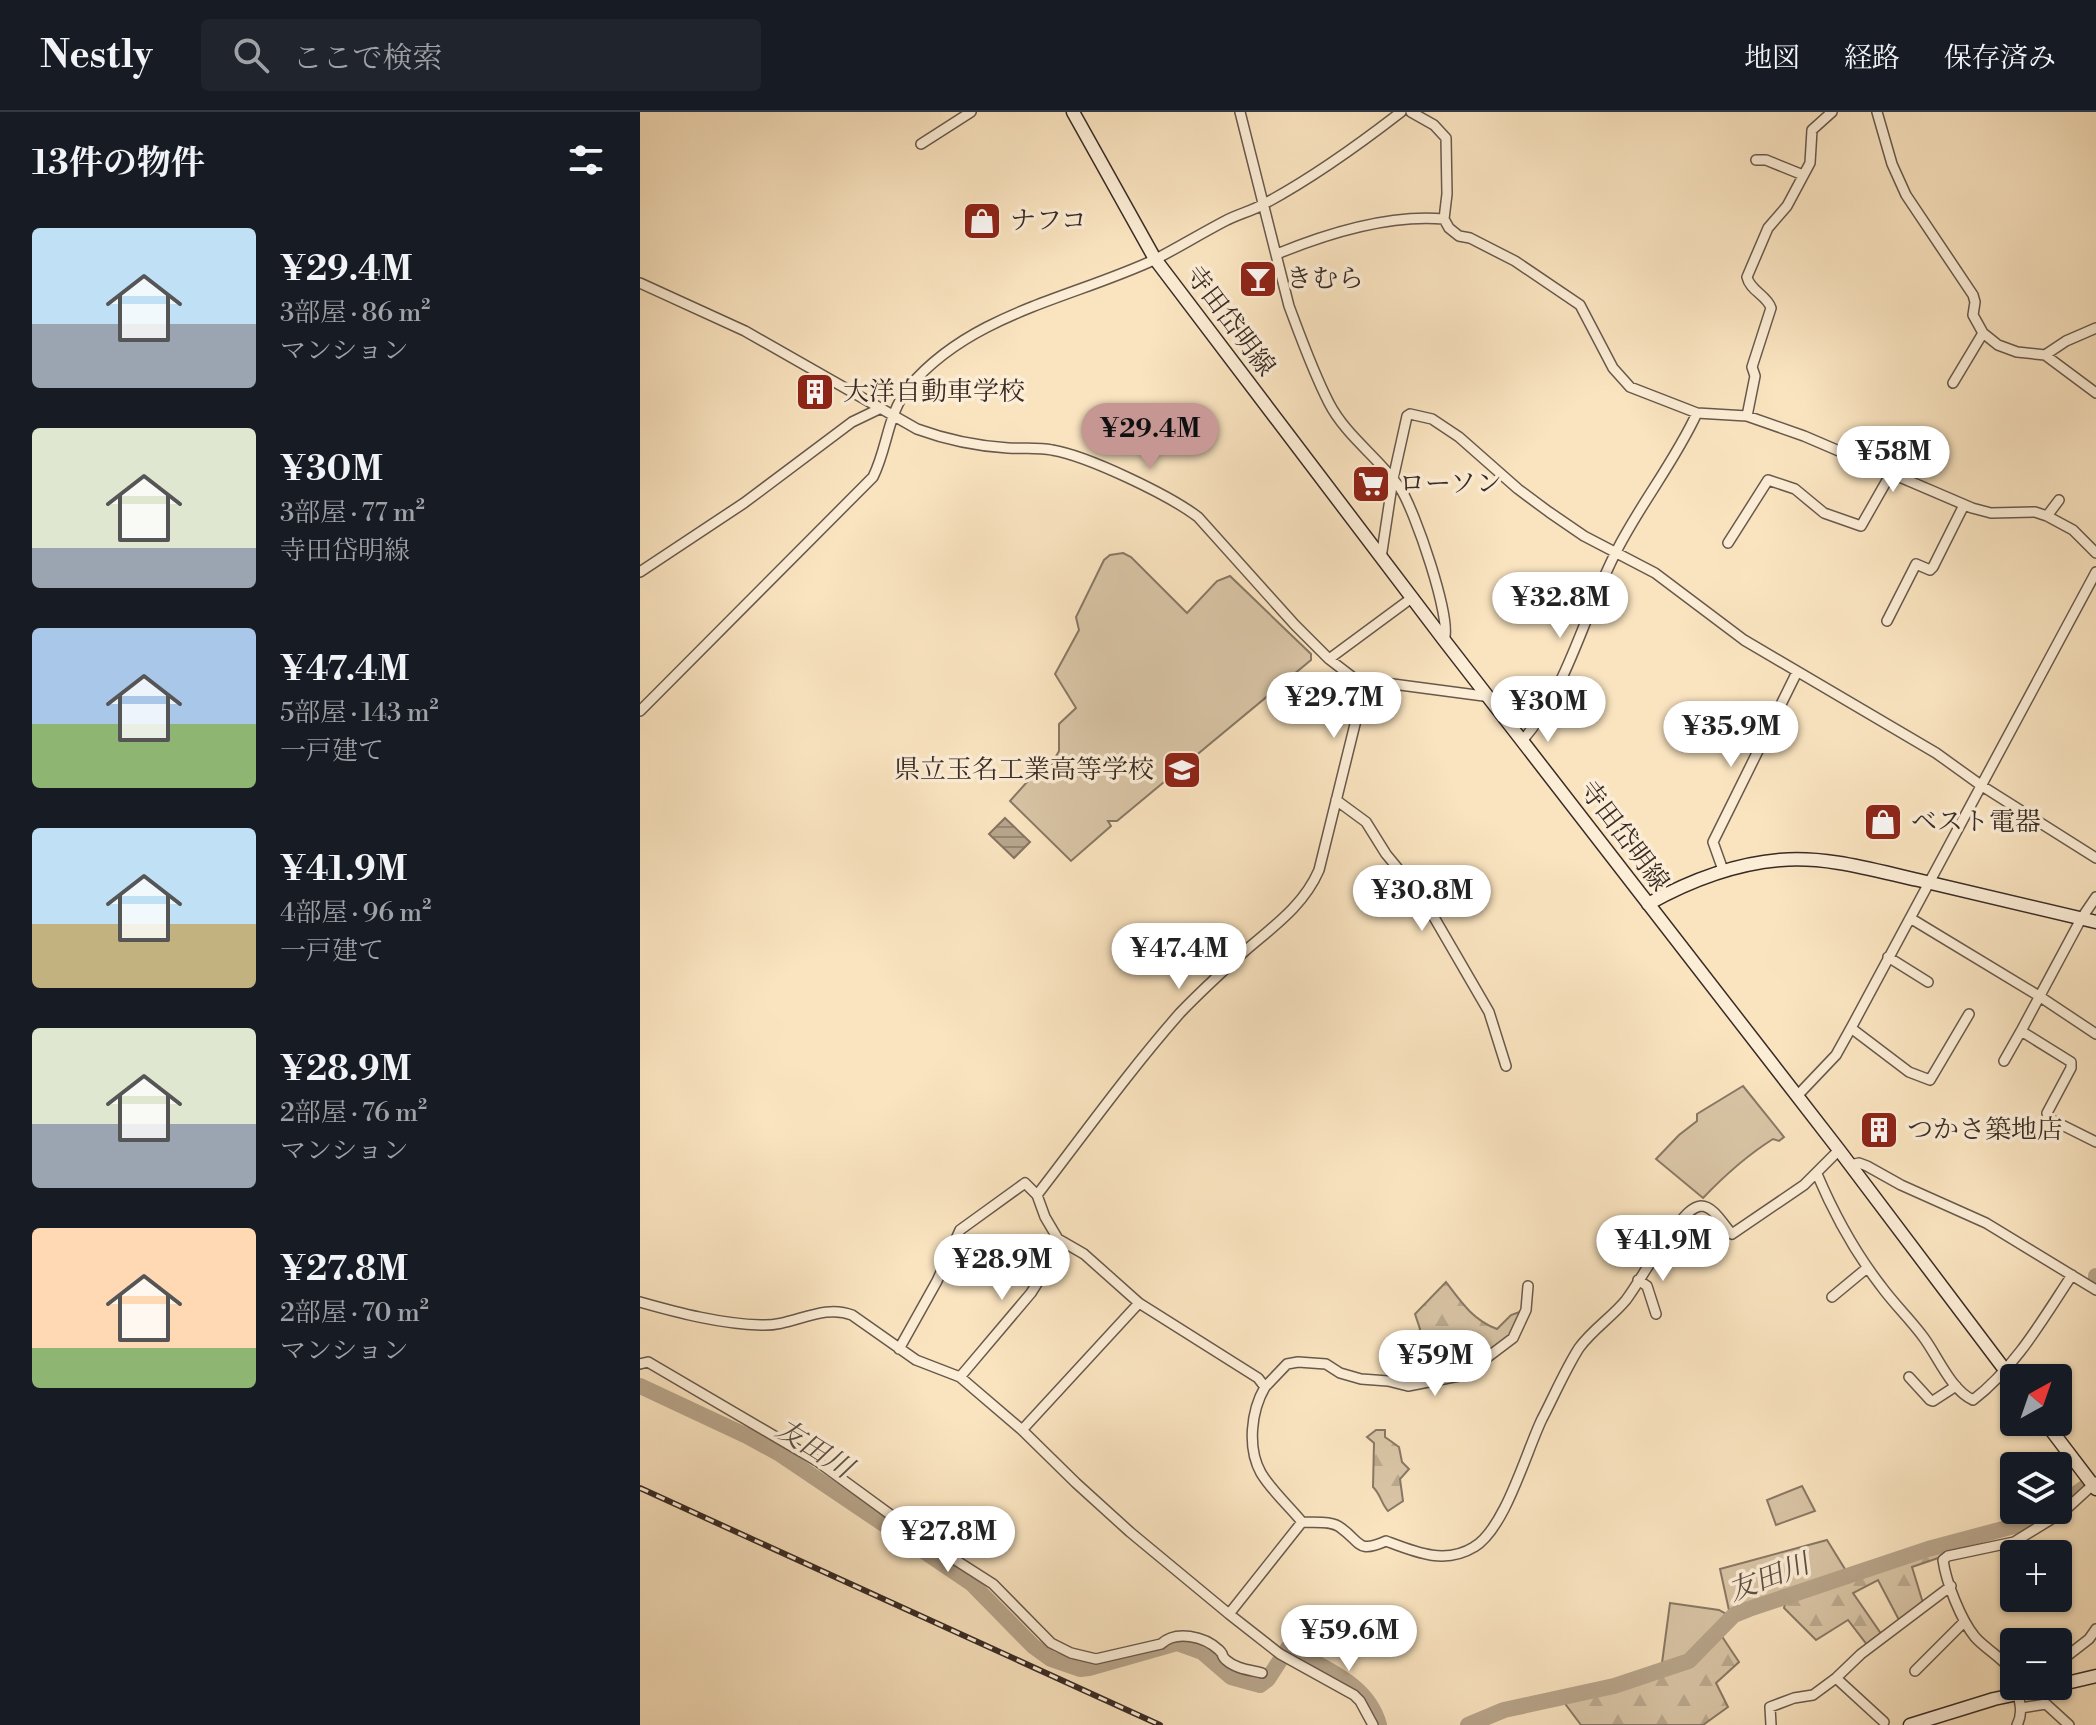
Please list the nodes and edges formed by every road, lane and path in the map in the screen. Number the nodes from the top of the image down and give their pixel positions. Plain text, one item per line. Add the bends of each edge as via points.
1 (971, 112) edge
2 (1073, 112) edge
3 (1240, 112) edge
4 (1401, 112) edge
5 (1411, 112) edge
6 (1832, 112) edge
7 (1877, 112) edge
8 (921, 144) dead end
9 (1756, 160) dead end
10 (1803, 175) junction
11 (1264, 204) junction
12 (1444, 219) junction
13 (1277, 254) junction
14 (1155, 259) junction
15 (640, 283) edge
16 (2096, 328) edge
17 (1983, 333) junction
18 (2045, 355) junction
19 (1953, 383) dead end
20 (2096, 393) edge
21 (879, 409) junction
22 (1697, 413) junction
23 (891, 416) junction
24 (1747, 416) junction
25 (1890, 475) junction
26 (1393, 479) junction
27 (2059, 500) dead end
28 (1964, 505) junction
29 (2047, 516) junction
30 (1728, 543) dead end
31 (1616, 551) junction
32 (2096, 553) edge
33 (1381, 558) junction
34 (640, 572) edge
35 (2096, 572) edge
36 (1413, 597) junction
37 (1887, 621) dead end
38 (1444, 640) junction
39 (1329, 659) junction
40 (1797, 672) junction
41 (1355, 679) junction
42 (1491, 697) junction
43 (640, 711) edge
44 (1522, 741) junction
45 (1982, 786) junction
46 (1336, 800) junction
47 (2096, 858) edge
48 (1723, 870) junction
49 (1928, 882) junction
50 (2096, 897) edge
51 (1648, 904) junction
52 (1910, 918) junction
53 (2081, 919) junction
54 (2096, 922) edge
55 (1888, 957) junction
56 (1928, 982) dead end
57 (2039, 996) junction
58 (1969, 1014) dead end
59 (1851, 1028) junction
60 (2021, 1031) junction
61 (2096, 1034) edge
62 (2004, 1061) dead end
63 (1506, 1066) dead end
64 (1797, 1096) junction
65 (2096, 1142) edge
66 (1839, 1150) junction
67 (1850, 1165) junction
68 (1817, 1174) junction
69 (1037, 1195) junction
70 (1063, 1242) junction
71 (1867, 1268) junction
72 (2072, 1275) junction
73 (1638, 1280) junction
74 (1528, 1286) dead end
75 (2096, 1290) edge
76 (1832, 1297) dead end
77 (640, 1302) edge
78 (1139, 1303) junction
79 (1656, 1314) dead end
80 (899, 1349) junction
81 (640, 1364) edge
82 (2000, 1364) edge
83 (2008, 1364) edge
84 (2000, 1373) edge
85 (960, 1377) junction
86 (1909, 1377) dead end
87 (1956, 1386) junction
88 (1265, 1387) junction
89 (1022, 1430) junction
90 (2056, 1436) edge
91 (2095, 1486) edge
92 (1302, 1522) junction
93 (1951, 1586) junction
94 (1229, 1614) junction
95 (1964, 1622) junction
96 (2096, 1629) edge
97 (2072, 1652) edge
98 (2000, 1659) edge
99 (1915, 1671) dead end
100 (1262, 1673) dead end
101 (2096, 1676) edge
102 (1836, 1678) junction
103 (2072, 1682) edge
104 (2000, 1698) edge
105 (2019, 1700) edge
106 (2032, 1700) edge
107 (1884, 1722) dead end
108 (1373, 1725) edge
109 (1771, 1725) edge
110 (1910, 1725) edge
111 (2017, 1725) edge
112 (2069, 1725) edge

1 - 8 street
2 - 14 main road, 寺田岱明線
3 - 11 street
4 - 11 street
5 - 12 street via 1446,138
6 - 10 street via 1812,130 1810,163
7 - 17 street via 1906,195 1973,295 1973,315
9 - 10 street
10 - 24 street via 1768,228 1747,277 1771,308 1752,367
11 - 13 street
11 - 14 street
12 - 13 street via 1358,228
12 - 22 street via 1459,236 1515,261 1580,305 1613,368 1630,387
13 - 26 street via 1289,306 1330,405
14 - 23 street via 1049,299 964,341 919,377
14 - 33 main road, 寺田岱明線
15 - 21 street via 745,331
16 - 18 street
17 - 18 street via 2017,352
17 - 19 street
18 - 20 street
21 - 23 street
21 - 34 street via 852,422
22 - 24 street
22 - 31 street
23 - 39 street via 945,439 1052,450 1183,505
23 - 43 street via 873,477
24 - 25 street
25 - 28 street
25 - 30 street via 1861,526 1824,513 1795,489 1768,480
26 - 31 street via 1407,416 1432,419 1475,448 1549,512
26 - 33 street
26 - 38 street via 1424,543 1445,618
27 - 29 street
28 - 29 street via 1991,513
28 - 37 street via 1933,567 1916,564
29 - 32 street via 2073,530
31 - 40 street
31 - 44 street via 1541,720
33 - 36 main road, 寺田岱明線
35 - 45 street
36 - 38 main road, 寺田岱明線
36 - 39 street
38 - 42 main road, 寺田岱明線
39 - 41 street
40 - 45 street
40 - 48 street via 1713,842
41 - 42 street
41 - 46 street via 1358,712
42 - 44 main road, 寺田岱明線
44 - 51 main road, 寺田岱明線
45 - 47 street
45 - 49 street
46 - 63 street via 1366,822 1424,900 1489,1012
46 - 69 street via 1319,870 1300,903 1182,1012
48 - 49 main road via 1815,860
48 - 51 main road
49 - 52 street
49 - 53 main road
50 - 53 street
51 - 64 main road, 寺田岱明線
52 - 55 street
52 - 57 street
53 - 54 main road
53 - 57 street
55 - 56 street
55 - 59 street
57 - 60 street
57 - 61 street
58 - 59 street via 1930,1080 1909,1072
59 - 64 street via 1836,1055
60 - 62 street
60 - 65 street via 2071,1062 2048,1118
64 - 66 main road, 寺田岱明線
66 - 67 main road, 寺田岱明線
66 - 68 street
67 - 72 street via 1867,1166 1986,1223
67 - 82 main road, 寺田岱明線
68 - 71 street
68 - 73 street via 1732,1234 1710,1209 1692,1209
69 - 70 street
69 - 80 street via 1025,1183 960,1230
70 - 78 street
70 - 85 street via 1031,1293
71 - 76 street
71 - 87 street
72 - 75 street
72 - 83 street
73 - 79 street via 1647,1286
73 - 92 street via 1579,1349 1501,1516 1476,1547 1435,1557 1386,1541 1360,1545 1341,1527
74 - 88 street via 1526,1310 1513,1338 1464,1375 1408,1386 1361,1379 1326,1364 1298,1362 1287,1364
77 - 80 street via 764,1326 841,1311
78 - 88 street
78 - 89 street
80 - 85 street
81 - 100 street via 648,1362 817,1461 993,1584 1051,1643 1071,1653 1096,1659 1194,1636 1239,1668
84 - 87 street via 1973,1400
85 - 89 street
86 - 87 street via 1933,1401
88 - 92 street via 1256,1402 1254,1450 1261,1473
89 - 94 street via 1130,1532
90 - 91 main road
91 - 93 street via 2014,1542 1948,1556 1943,1560
92 - 94 street
93 - 95 street
93 - 102 street
94 - 108 street via 1282,1656 1354,1695
95 - 98 street
95 - 99 street
96 - 97 street
101 - 103 main road
102 - 107 street
102 - 109 street via 1813,1695 1770,1707
104 - 110 main road
105 - 111 street
106 - 112 street via 2046,1704

